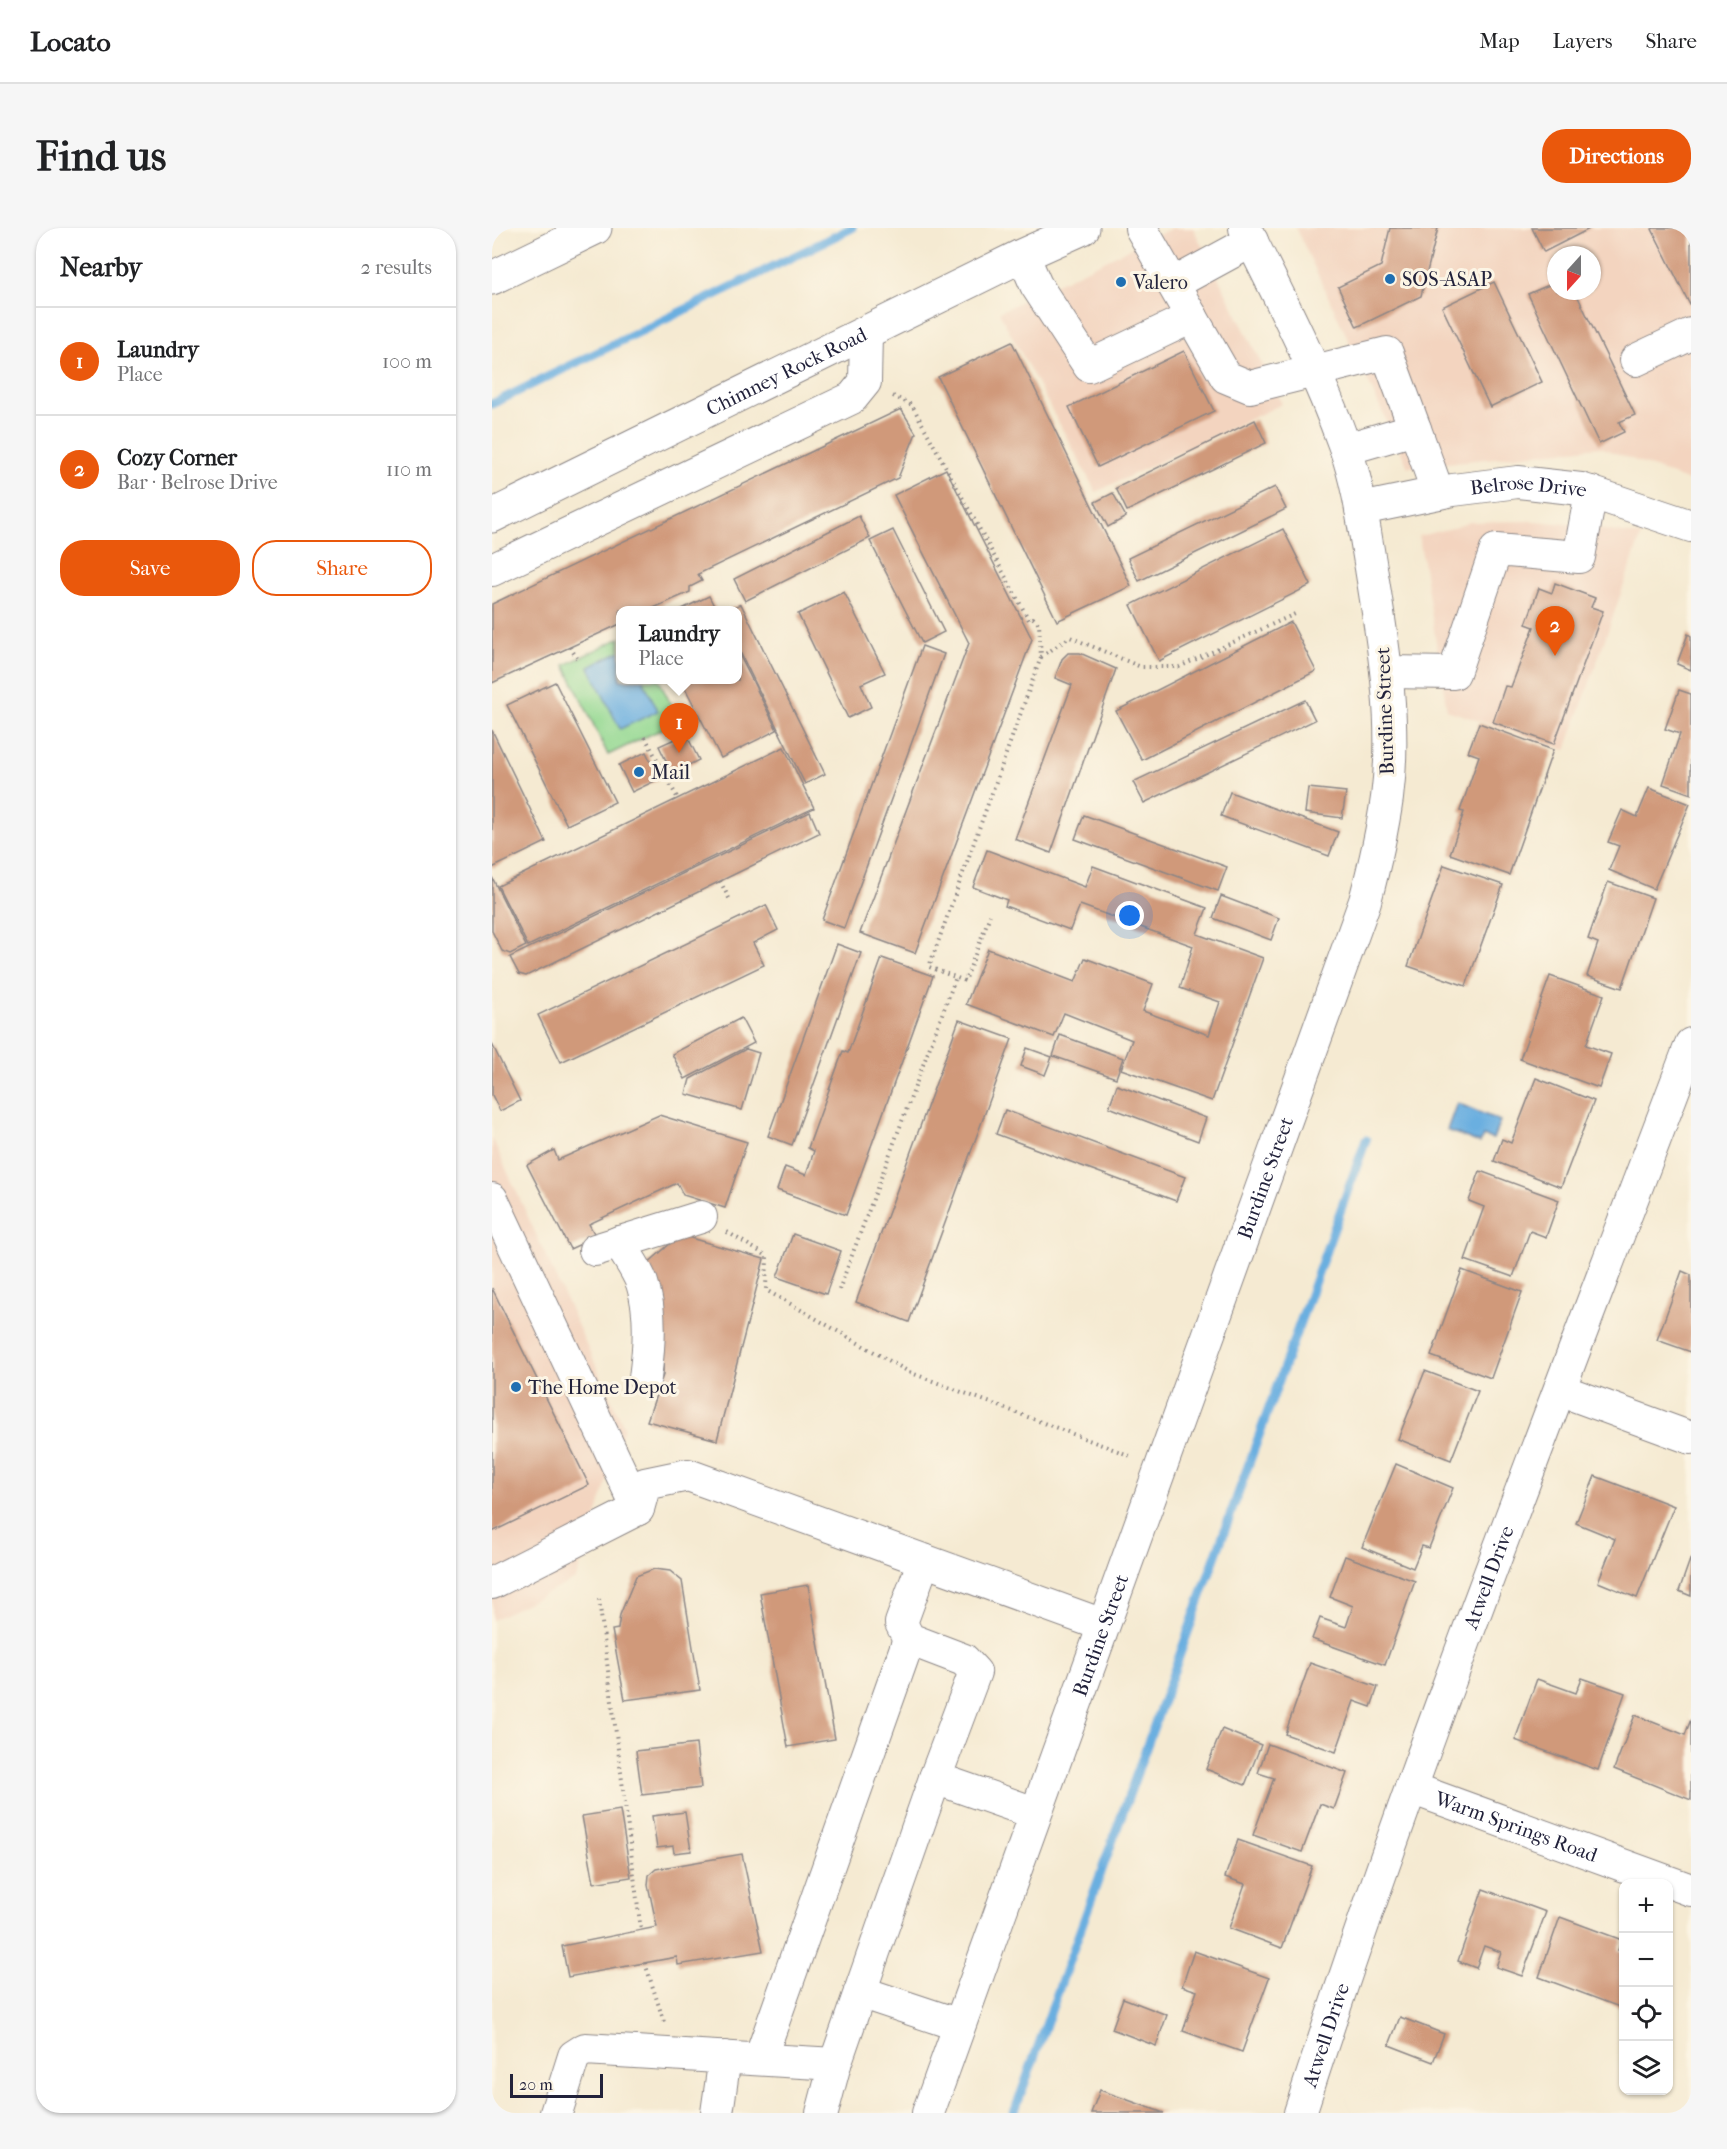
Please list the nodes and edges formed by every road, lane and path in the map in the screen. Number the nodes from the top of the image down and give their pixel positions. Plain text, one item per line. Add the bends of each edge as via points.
1 (595, 228) edge
2 (1083, 228) edge
3 (1141, 228) edge
4 (1249, 235) edge
5 (1023, 255) junction
6 (492, 278) edge
7 (1173, 284) junction
8 (1192, 317) junction
9 (866, 333) junction
10 (1691, 334) edge
11 (1636, 360) dead end
12 (1314, 370) junction
13 (865, 382) junction
14 (1415, 429) junction
15 (1346, 449) junction
16 (1591, 492) junction
17 (1438, 493) junction
18 (1361, 509) junction
19 (492, 516) edge
20 (1691, 526) edge
21 (492, 570) edge
22 (1297, 613) dead end
23 (570, 647) dead end
24 (1041, 657) junction
25 (578, 658) dead end
26 (1387, 672) junction
27 (645, 737) dead end
28 (678, 799) dead end
29 (720, 881) dead end
30 (732, 902) dead end
31 (990, 915) dead end
32 (956, 977) junction
33 (1691, 1044) edge
34 (492, 1198) edge
35 (701, 1216) joint
36 (839, 1290) dead end
37 (645, 1378) dead end
38 (1560, 1390) junction
39 (1691, 1438) edge
40 (1160, 1467) junction
41 (638, 1509) junction
42 (924, 1560) junction
43 (492, 1583) edge
44 (599, 1599) dead end
45 (1103, 1625) junction
46 (909, 1639) junction
47 (935, 1778) junction
48 (1411, 1788) junction
49 (1035, 1813) junction
50 (1691, 1890) edge
51 (641, 1931) dead end
52 (645, 1963) dead end
53 (860, 1992) junction
54 (959, 2025) junction
55 (674, 2054) junction
56 (725, 2056) junction
57 (760, 2059) junction
58 (835, 2064) junction
59 (556, 2113) edge
60 (717, 2113) edge
61 (822, 2113) edge
62 (928, 2113) edge
63 (1300, 2113) edge

1 - 6 main road
2 - 5 main road, Chimney Rock Road
3 - 7 street
4 - 7 street
4 - 12 street, Burdine Street
5 - 8 street via 1036,285 1089,366
5 - 9 main road, Chimney Rock Road
7 - 8 street
8 - 12 street via 1226,377 1250,387
9 - 13 street
9 - 19 main road, Chimney Rock Road
10 - 11 street
12 - 14 street via 1387,353
12 - 15 street, Burdine Street
13 - 21 street via 852,398
13 - 24 path via 912,405 1029,620 1033,618 1039,624
14 - 15 street
14 - 17 street
15 - 18 street, Burdine Street
16 - 17 street, Belrose Drive via 1518,482
16 - 20 street, Belrose Drive
16 - 26 street via 1579,557 1496,550 1454,673
17 - 18 street, Belrose Drive
18 - 26 street, Burdine Street
22 - 24 path via 1179,667 1141,667 1070,637
23 - 25 path
24 - 32 path via 929,967
26 - 40 street, Burdine Street via 1387,797 1365,901
27 - 28 path
29 - 30 path
31 - 32 path via 965,981
32 - 36 path
33 - 38 street, Atwell Drive
34 - 41 street
35 - 37 street via 607,1246 642,1283 649,1345
35 - 40 path via 767,1256 766,1290 909,1372
38 - 39 street
38 - 48 street, Atwell Drive
40 - 45 street, Burdine Street
41 - 42 street via 645,1484 688,1475
41 - 43 street
42 - 45 street
42 - 46 street via 901,1623
44 - 51 path
45 - 49 street, Burdine Street
46 - 47 street via 964,1660 975,1672
46 - 57 street
47 - 49 street
47 - 53 street
48 - 50 street, Warm Springs Road
48 - 63 street, Atwell Drive
49 - 54 street, Burdine Street
52 - 55 path
53 - 54 street
53 - 58 street
54 - 62 street, Burdine Street
55 - 56 street
55 - 59 street via 585,2049 574,2056
56 - 57 street
56 - 60 street
57 - 58 street
58 - 61 street

